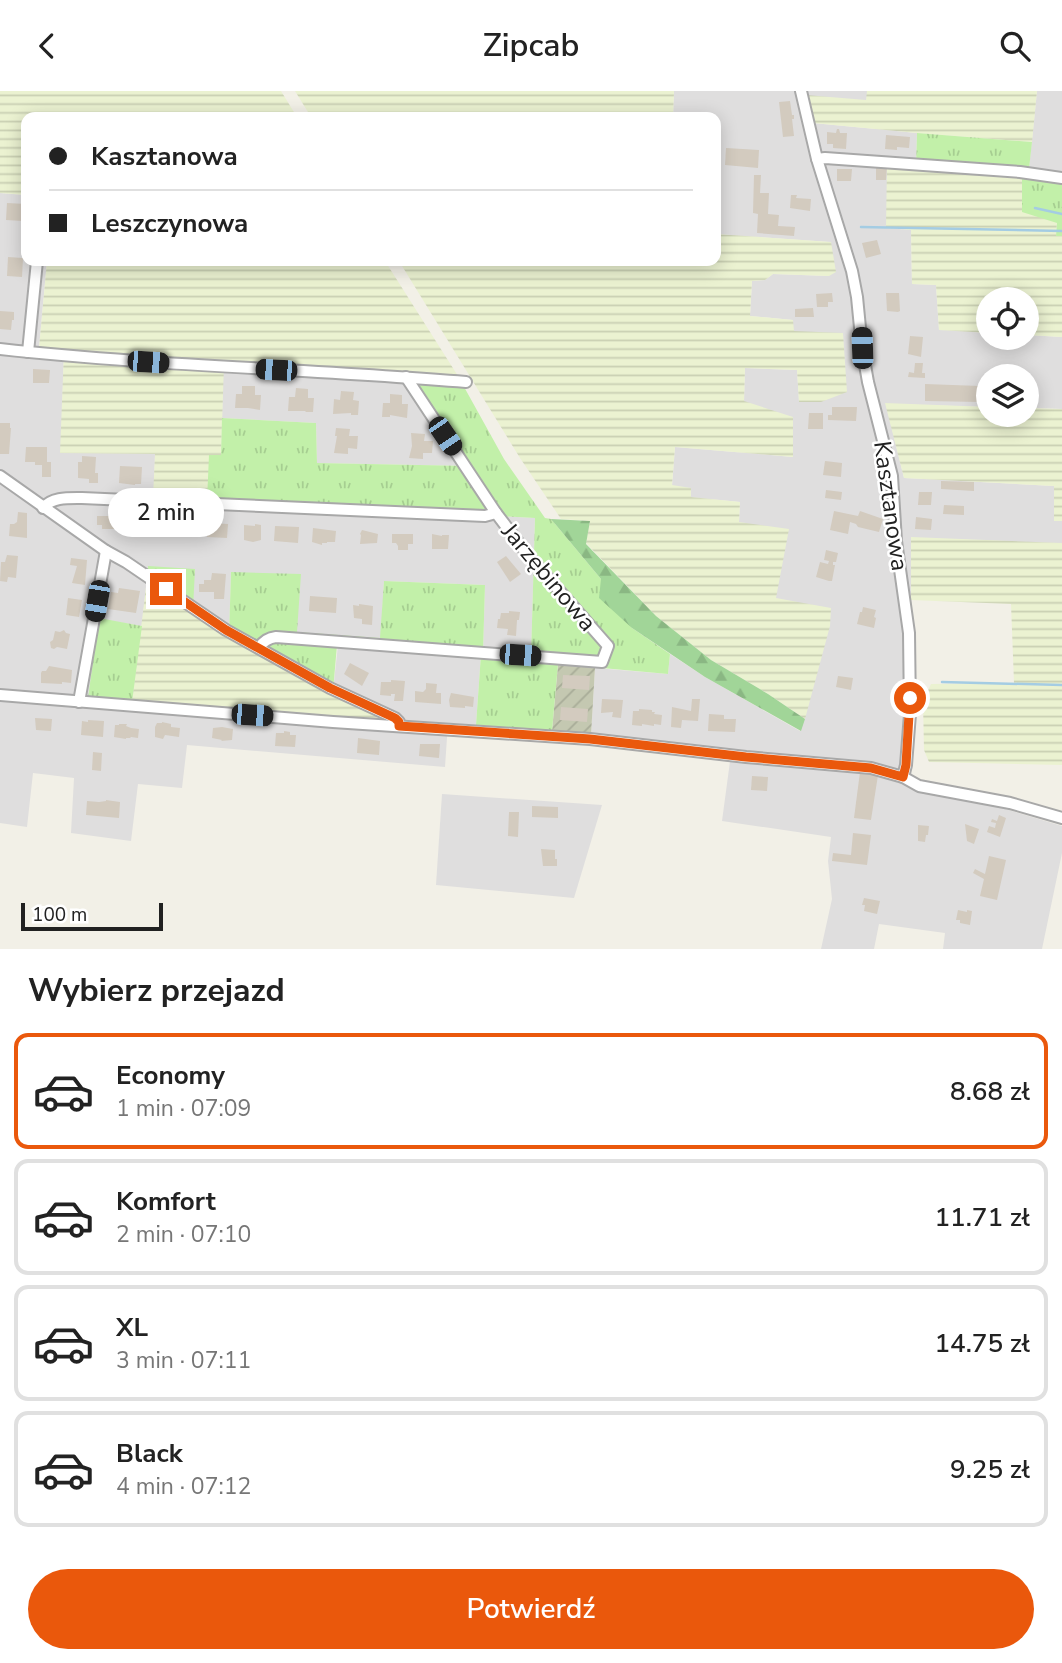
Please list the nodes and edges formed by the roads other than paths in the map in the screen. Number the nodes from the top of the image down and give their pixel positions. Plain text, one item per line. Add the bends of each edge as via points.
1 (801, 91) edge
2 (817, 159) junction
3 (1062, 178) edge
4 (37, 266) edge
5 (0, 349) edge
6 (28, 352) junction
7 (406, 377) junction
8 (466, 382) dead end
9 (1, 480) edge
10 (43, 508) junction
11 (496, 513) junction
12 (106, 551) junction
13 (259, 648) junction
14 (0, 695) edge
15 (79, 702) junction
16 (399, 726) junction
17 (903, 777) junction
18 (1062, 818) edge

1 - 2 street, Kasztanowa
2 - 3 street
2 - 17 street, Kasztanowa via 852,271 868,381 893,484 909,633 910,714
4 - 6 street
5 - 6 street
6 - 7 street
7 - 8 street
7 - 11 street
9 - 10 street
10 - 11 street, Jarzębinowa via 52,501 82,498
10 - 12 street
11 - 13 street, Jarzębinowa via 608,646 602,661 276,637 268,638
12 - 13 street
12 - 15 street
13 - 16 street via 395,718
14 - 15 street
15 - 16 street
16 - 17 street via 590,739 871,768
17 - 18 street via 919,786

